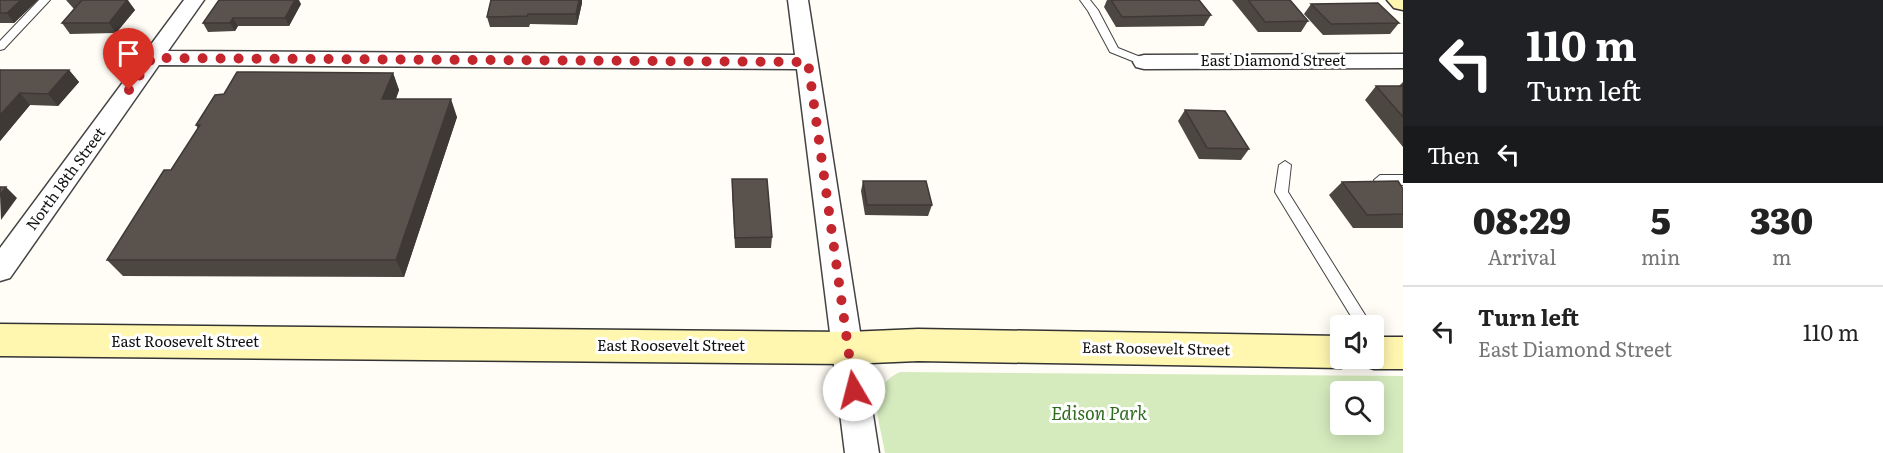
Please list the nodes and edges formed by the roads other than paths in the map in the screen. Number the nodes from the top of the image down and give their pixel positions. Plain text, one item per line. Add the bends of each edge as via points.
1 (45, 0) edge
2 (194, 0) edge
3 (798, 0) edge
4 (1085, 0) edge
5 (1400, 0) edge
6 (1403, 3) edge
7 (0, 47) edge
8 (152, 58) junction
9 (1403, 61) edge
10 (808, 62) junction
11 (1144, 62) joint
12 (1285, 165) dead end
13 (1380, 180) edge
14 (1403, 180) edge
15 (1403, 185) edge
16 (1393, 195) edge
17 (0, 270) edge
18 (1361, 315) edge
19 (0, 340) edge
20 (848, 348) junction
21 (1330, 352) edge
22 (862, 453) edge

1 - 7 lane
2 - 8 street, North 18th Street
3 - 10 street
4 - 11 lane via 1114,50
5 - 6 street
8 - 10 street
8 - 17 street, North 18th Street
9 - 11 street, East Diamond Street
10 - 20 street
12 - 18 lane via 1281,192
13 - 14 lane
15 - 16 lane via 1387,186
19 - 20 street, East Roosevelt Street
20 - 21 street, East Roosevelt Street via 918,345
20 - 22 street

